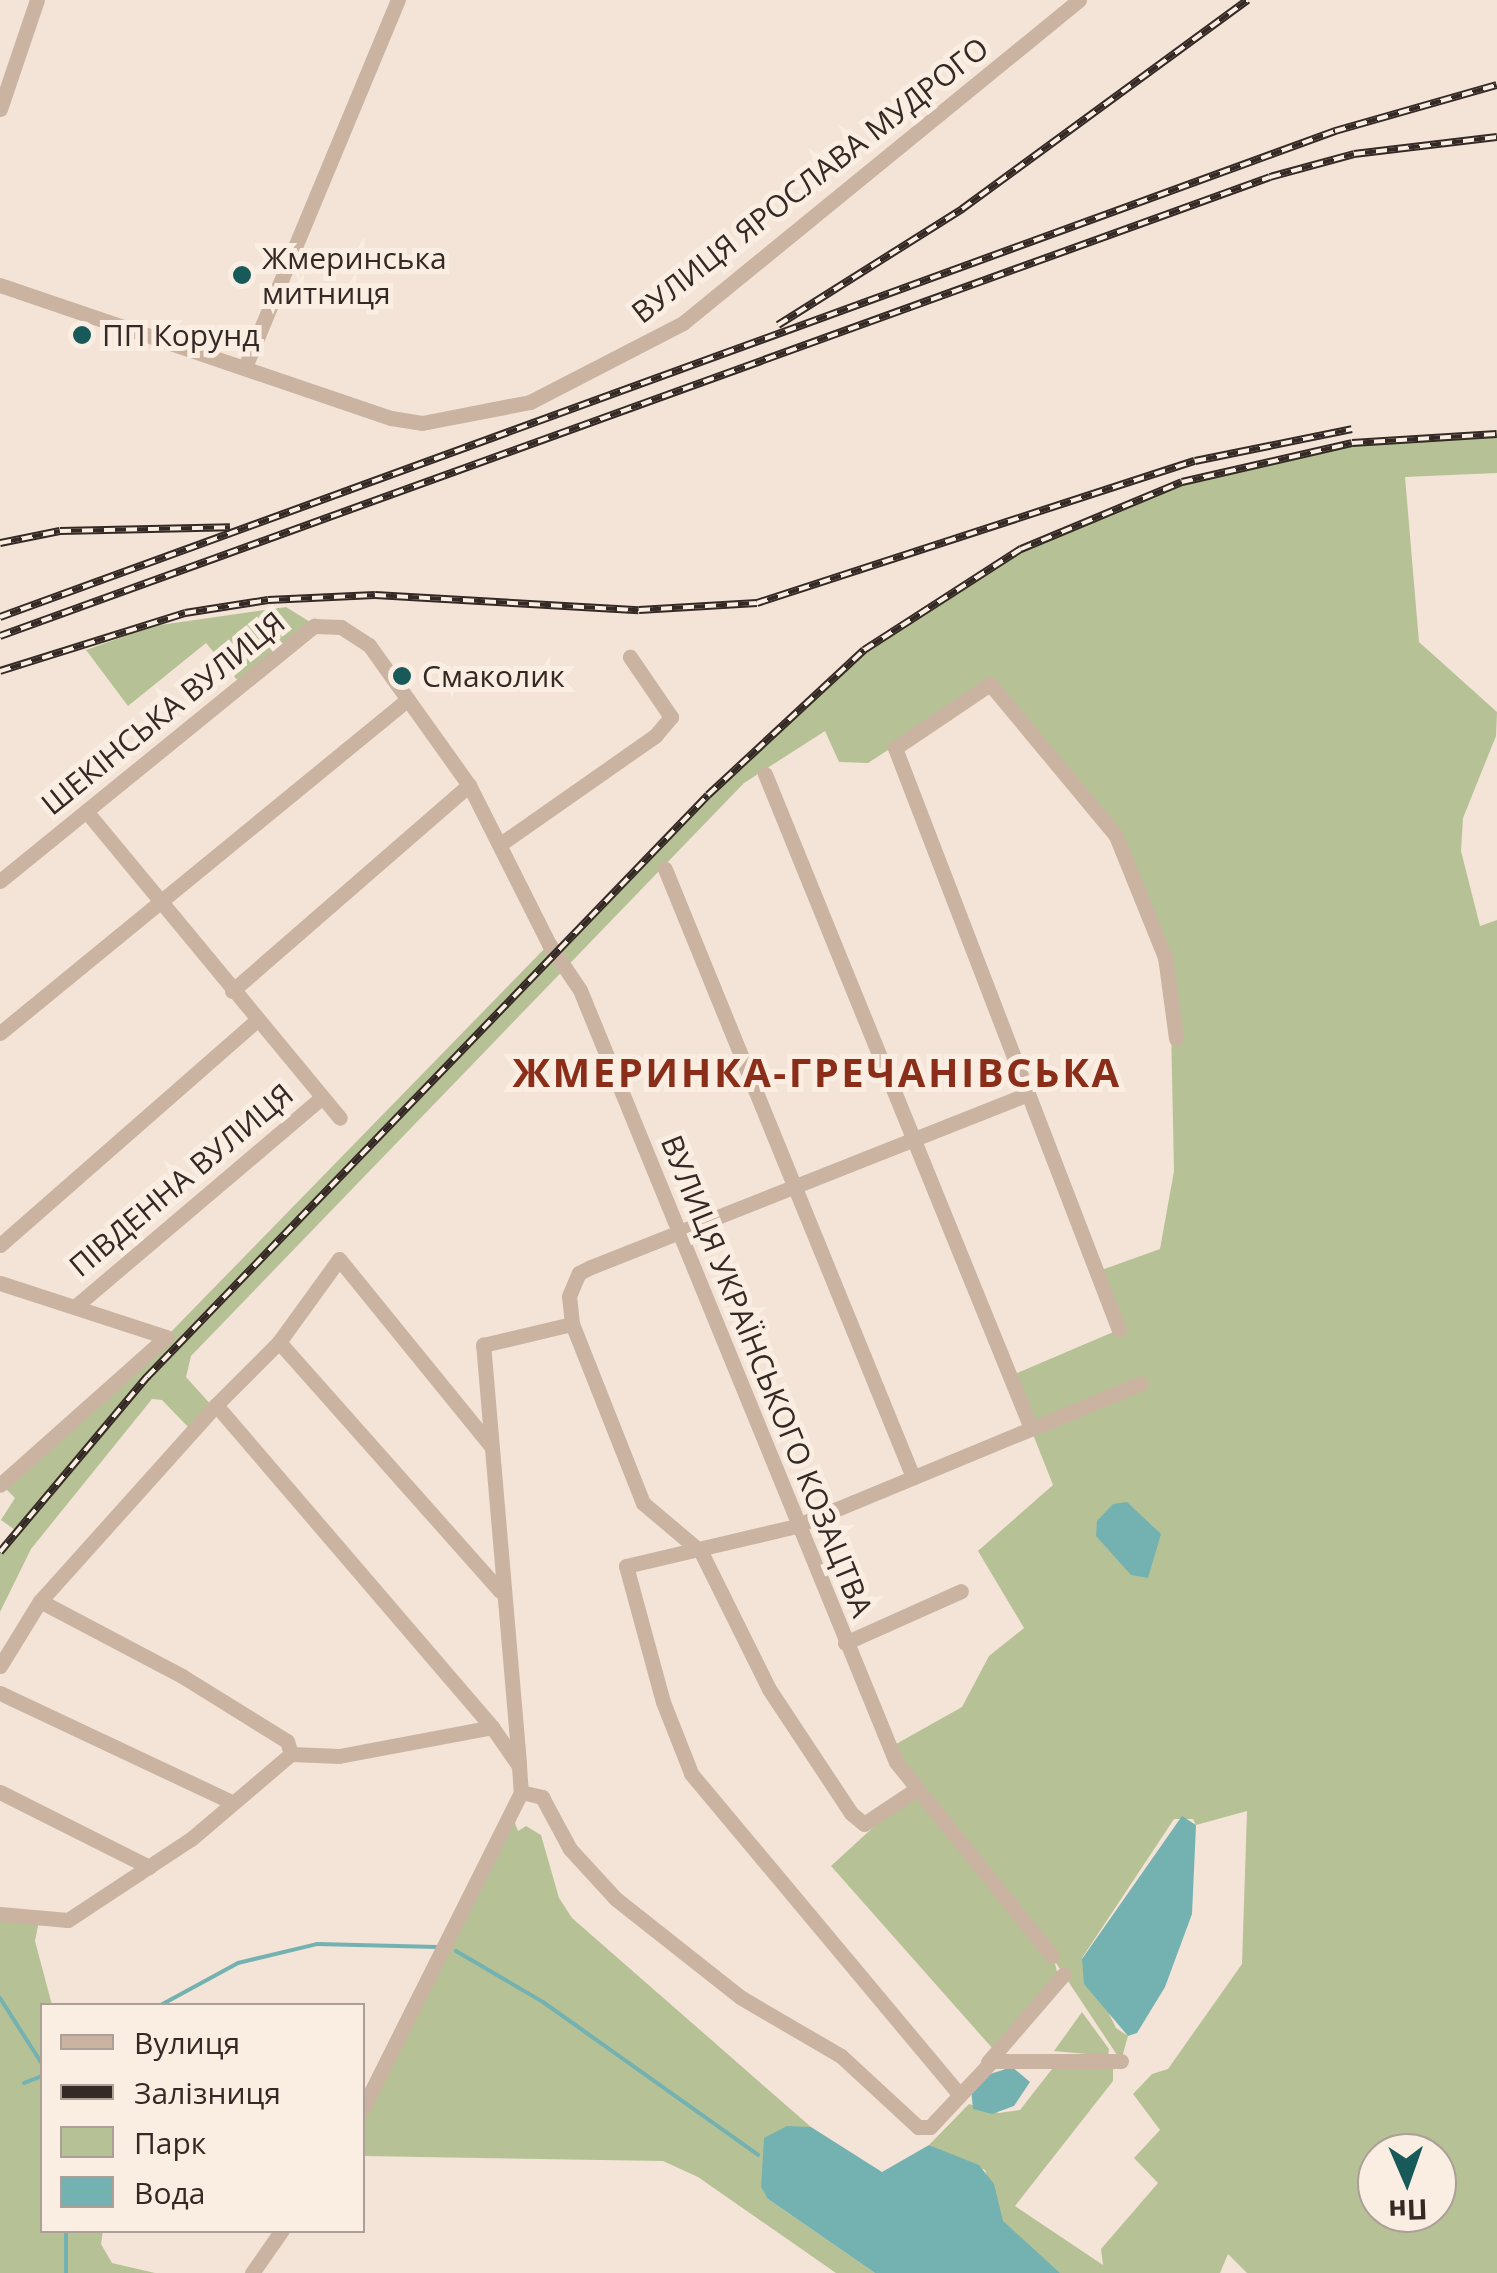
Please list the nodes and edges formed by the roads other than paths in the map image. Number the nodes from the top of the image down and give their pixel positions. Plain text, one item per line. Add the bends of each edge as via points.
1 (37, 0) edge
2 (398, 0) edge
3 (1079, 0) edge
4 (0, 54) edge
5 (16, 60) junction
6 (0, 109) edge
7 (0, 285) edge
8 (245, 367) junction
9 (314, 626) joint
10 (630, 657) dead end
11 (408, 699) junction
12 (765, 774) dead end
13 (469, 785) junction
14 (86, 811) junction
15 (502, 843) junction
16 (665, 869) dead end
17 (0, 881) edge
18 (162, 906) junction
19 (232, 992) junction
20 (257, 1020) junction
21 (0, 1033) edge
22 (1176, 1038) dead end
23 (1028, 1094) junction
24 (321, 1098) junction
25 (340, 1118) dead end
26 (915, 1139) junction
27 (793, 1186) junction
28 (679, 1233) junction
29 (0, 1245) edge
30 (0, 1284) edge
31 (76, 1305) junction
32 (572, 1324) junction
33 (1119, 1330) dead end
34 (279, 1342) junction
35 (1141, 1383) dead end
36 (216, 1405) junction
37 (1031, 1428) junction
38 (490, 1445) junction
39 (913, 1477) junction
40 (0, 1485) edge
41 (796, 1526) junction
42 (701, 1552) junction
43 (960, 1590) dead end
44 (500, 1591) junction
45 (40, 1601) junction
46 (845, 1642) junction
47 (0, 1666) edge
48 (0, 1693) edge
49 (492, 1727) junction
50 (291, 1754) junction
51 (519, 1766) junction
52 (915, 1790) junction
53 (0, 1792) edge
54 (521, 1792) junction
55 (232, 1802) junction
56 (150, 1866) junction
57 (0, 1914) edge
58 (1052, 1956) dead end
59 (1064, 1974) dead end
60 (1121, 2061) dead end
61 (985, 2065) junction
62 (960, 2094) junction
63 (365, 2104) edge
64 (280, 2233) edge
65 (252, 2273) edge

1 - 5 street
2 - 8 street
3 - 8 street, ВУЛИЦЯ ЯРОСЛАВА МУДРОГО via 683,322 530,402 442,421 391,418
4 - 5 street
5 - 6 street
7 - 8 street, ВУЛИЦЯ ЯРОСЛАВА МУДРОГО
9 - 11 street, ВУЛИЦЯ УКРАЇНСЬКОГО КОЗАЦТВА via 341,626 369,645
9 - 14 street, ШЕКІНСЬКА ВУЛИЦЯ
10 - 15 street via 671,717 655,736
11 - 13 street, ВУЛИЦЯ УКРАЇНСЬКОГО КОЗАЦТВА
11 - 18 street
12 - 26 street
13 - 15 street, ВУЛИЦЯ УКРАЇНСЬКОГО КОЗАЦТВА
13 - 19 street
14 - 17 street, ШЕКІНСЬКА ВУЛИЦЯ
14 - 18 street
15 - 28 street, ВУЛИЦЯ УКРАЇНСЬКОГО КОЗАЦТВА via 549,944 580,990
16 - 27 street
18 - 19 street
18 - 21 street
19 - 20 street
20 - 24 street
20 - 29 street
22 - 23 street via 1166,957 1116,836 990,684 894,748
23 - 26 street
23 - 33 street
24 - 25 street
24 - 31 street, ПІВДЕННА ВУЛИЦЯ
26 - 27 street
26 - 37 street
27 - 28 street
27 - 39 street
28 - 32 street via 579,1273 569,1296
28 - 41 street, ВУЛИЦЯ УКРАЇНСЬКОГО КОЗАЦТВА
30 - 31 street
31 - 40 street via 166,1337
32 - 38 street via 482,1345
32 - 42 street via 643,1504
34 - 36 street
34 - 38 street via 339,1259
34 - 44 street
35 - 37 street
36 - 45 street
36 - 49 street
37 - 39 street
38 - 44 street
39 - 41 street
41 - 42 street
41 - 46 street, ВУЛИЦЯ УКРАЇНСЬКОГО КОЗАЦТВА
42 - 52 street via 769,1689 852,1813 864,1824
42 - 62 street via 626,1566 663,1702 692,1774
43 - 46 street
44 - 51 street
45 - 47 street
45 - 50 street via 182,1676 287,1741
46 - 52 street, ВУЛИЦЯ УКРАЇНСЬКОГО КОЗАЦТВА via 888,1748
48 - 55 street
49 - 50 street via 339,1756
49 - 51 street
50 - 55 street
51 - 54 street
52 - 58 street, ВУЛИЦЯ УКРАЇНСЬКОГО КОЗАЦТВА
53 - 56 street
54 - 62 street via 542,1797 570,1849 616,1899 740,1997 841,2056 918,2127 930,2127
54 - 63 street
55 - 56 street
56 - 57 street via 68,1920
59 - 61 street
60 - 61 street
61 - 62 street
64 - 65 street

